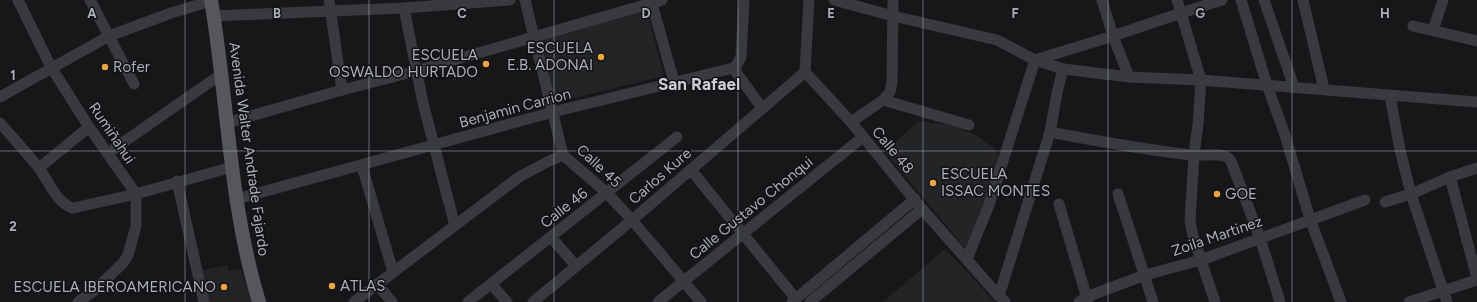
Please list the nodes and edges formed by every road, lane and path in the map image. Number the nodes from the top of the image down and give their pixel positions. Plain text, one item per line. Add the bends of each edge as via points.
1 (18, 0) edge
2 (90, 0) edge
3 (329, 0) edge
4 (510, 0) edge
5 (525, 0) edge
6 (744, 0) edge
7 (809, 0) edge
8 (834, 0) edge
9 (893, 0) edge
10 (1102, 0) edge
11 (1176, 0) edge
12 (1222, 0) edge
13 (1241, 0) edge
14 (1264, 0) edge
15 (1303, 0) edge
16 (1443, 0) edge
17 (211, 1) edge
18 (655, 1) edge
19 (439, 3) edge
20 (404, 8) junction
21 (331, 11) junction
22 (1181, 13) junction
23 (213, 16) junction
24 (893, 16) junction
25 (1414, 26) dead end
26 (1433, 30) junction
27 (109, 36) junction
28 (1113, 36) junction
29 (535, 37) junction
30 (1477, 41) edge
31 (1035, 60) junction
32 (51, 67) junction
33 (733, 68) junction
34 (1063, 70) junction
35 (416, 71) junction
36 (805, 72) junction
37 (220, 75) junction
38 (1129, 77) junction
39 (1201, 80) junction
40 (674, 82) junction
41 (134, 84) dead end
42 (1267, 85) junction
43 (1294, 86) junction
44 (1324, 89) junction
45 (342, 90) junction
46 (0, 96) edge
47 (1390, 96) junction
48 (883, 100) junction
49 (1477, 102) edge
50 (762, 108) junction
51 (553, 112) junction
52 (851, 122) junction
53 (0, 123) edge
54 (226, 123) junction
55 (969, 125) dead end
56 (89, 127) junction
57 (1050, 132) junction
58 (677, 137) dead end
59 (863, 137) junction
60 (434, 145) junction
61 (108, 153) junction
62 (563, 155) junction
63 (1194, 155) junction
64 (362, 166) junction
65 (232, 167) junction
66 (39, 168) junction
67 (1477, 168) edge
68 (691, 170) junction
69 (1450, 177) junction
70 (177, 182) junction
71 (607, 193) junction
72 (136, 194) junction
73 (1118, 194) dead end
74 (1411, 194) junction
75 (237, 199) junction
76 (915, 200) junction
77 (1365, 200) dead end
78 (1385, 202) dead end
79 (1059, 204) dead end
80 (922, 208) junction
81 (1310, 219) junction
82 (632, 220) junction
83 (455, 226) junction
84 (743, 234) junction
85 (551, 237) junction
86 (1260, 238) junction
87 (967, 259) junction
88 (1201, 260) junction
89 (576, 266) junction
90 (393, 272) junction
91 (1145, 275) junction
92 (1477, 279) edge
93 (684, 281) junction
94 (377, 284) junction
95 (491, 284) junction
96 (1443, 291) junction
97 (1002, 299) edge
98 (1084, 300) edge
99 (83, 301) edge
100 (794, 301) edge
101 (204, 302) edge
102 (259, 302) edge
103 (354, 302) edge
104 (392, 302) edge
105 (468, 302) edge
106 (507, 302) edge
107 (533, 302) edge
108 (658, 302) edge
109 (701, 302) edge
110 (810, 302) edge
111 (1154, 302) edge
112 (1215, 302) edge
113 (1280, 302) edge
114 (1341, 302) edge
115 (1409, 302) edge
116 (1447, 302) edge

1 - 32 street, Rumiñahui
2 - 27 street
3 - 21 street
4 - 19 street
5 - 29 street, Calle 45
6 - 33 street via 741,57
7 - 36 street
8 - 24 street
9 - 24 street
10 - 28 street
11 - 22 street
12 - 22 street
13 - 42 street
14 - 43 street
15 - 44 street
16 - 26 street
17 - 23 main road, Avenida Walter Andrade Fajardo
17 - 27 street
18 - 29 street
18 - 40 street
19 - 20 street
20 - 21 street
20 - 35 street
21 - 23 street
21 - 45 street
22 - 28 street
22 - 39 street
23 - 37 main road, Avenida Walter Andrade Fajardo
24 - 31 street via 997,40
24 - 48 street via 892,82 890,92
25 - 26 street
26 - 30 street
27 - 32 street
27 - 41 street
28 - 31 street
28 - 38 street
29 - 35 street
29 - 51 street, Calle 45
31 - 34 street
31 - 87 street via 989,205
32 - 46 street
32 - 56 street, Rumiñahui
33 - 40 street, Benjamin Carrion
33 - 50 street
34 - 38 street
34 - 57 street
35 - 45 street
35 - 60 street
36 - 50 street, Carlos Kure
36 - 52 street, Calle 48
37 - 54 main road, Avenida Walter Andrade Fajardo
37 - 61 street
38 - 39 street
39 - 42 street
39 - 63 street
40 - 51 street, Benjamin Carrion
42 - 43 street
42 - 81 street
43 - 44 street
44 - 47 street
45 - 54 street
47 - 49 street
47 - 74 street
48 - 52 street
48 - 55 street
50 - 68 street, Carlos Kure
51 - 60 street, Benjamin Carrion
51 - 62 street, Calle 45
52 - 59 street, Calle 48
53 - 66 street
54 - 65 main road, Avenida Walter Andrade Fajardo
56 - 61 street, Rumiñahui
56 - 66 street
57 - 63 street
57 - 97 street
58 - 71 street, Calle 46
59 - 76 street, Calle 48
59 - 84 street, Calle Gustavo Chonqui
60 - 64 street, Benjamin Carrion
60 - 83 street
61 - 72 street, Rumiñahui
62 - 71 street, Calle 45
62 - 83 street via 519,177
63 - 86 street via 1221,155 1229,158
63 - 88 street via 1190,221
64 - 75 street, Benjamin Carrion
64 - 90 street
65 - 70 street
65 - 75 main road, Avenida Walter Andrade Fajardo
66 - 72 street via 60,199 67,206 74,208
67 - 69 street
68 - 82 street, Carlos Kure
68 - 84 street
69 - 74 street
69 - 92 street
70 - 72 street
70 - 101 street
71 - 82 street, Calle 45
71 - 85 street, Calle 46
72 - 99 street via 136,226 128,255 124,263
73 - 91 street
74 - 78 street
74 - 96 street
75 - 102 main road, Avenida Walter Andrade Fajardo via 241,232
76 - 80 street, Calle 48
76 - 100 street
77 - 81 street, Zoila Martinez
79 - 98 street
80 - 87 street, Calle 48
80 - 110 street
81 - 86 street, Zoila Martinez
81 - 114 street
82 - 89 street, Carlos Kure
82 - 93 street, Calle 45
83 - 90 street
84 - 93 street, Calle Gustavo Chonqui
84 - 100 street
85 - 89 street
85 - 95 street, Calle 46
86 - 88 street, Zoila Martinez
86 - 113 street
87 - 97 street, Calle 48
88 - 91 street, Zoila Martinez
88 - 112 street
89 - 107 street, Carlos Kure
90 - 94 street
91 - 98 street, Zoila Martinez
91 - 111 street
92 - 96 street
93 - 108 street, Calle Gustavo Chonqui
93 - 109 street, Calle 45
94 - 103 street
94 - 104 street
95 - 105 street, Calle 46
95 - 106 street
96 - 115 street
96 - 116 street

